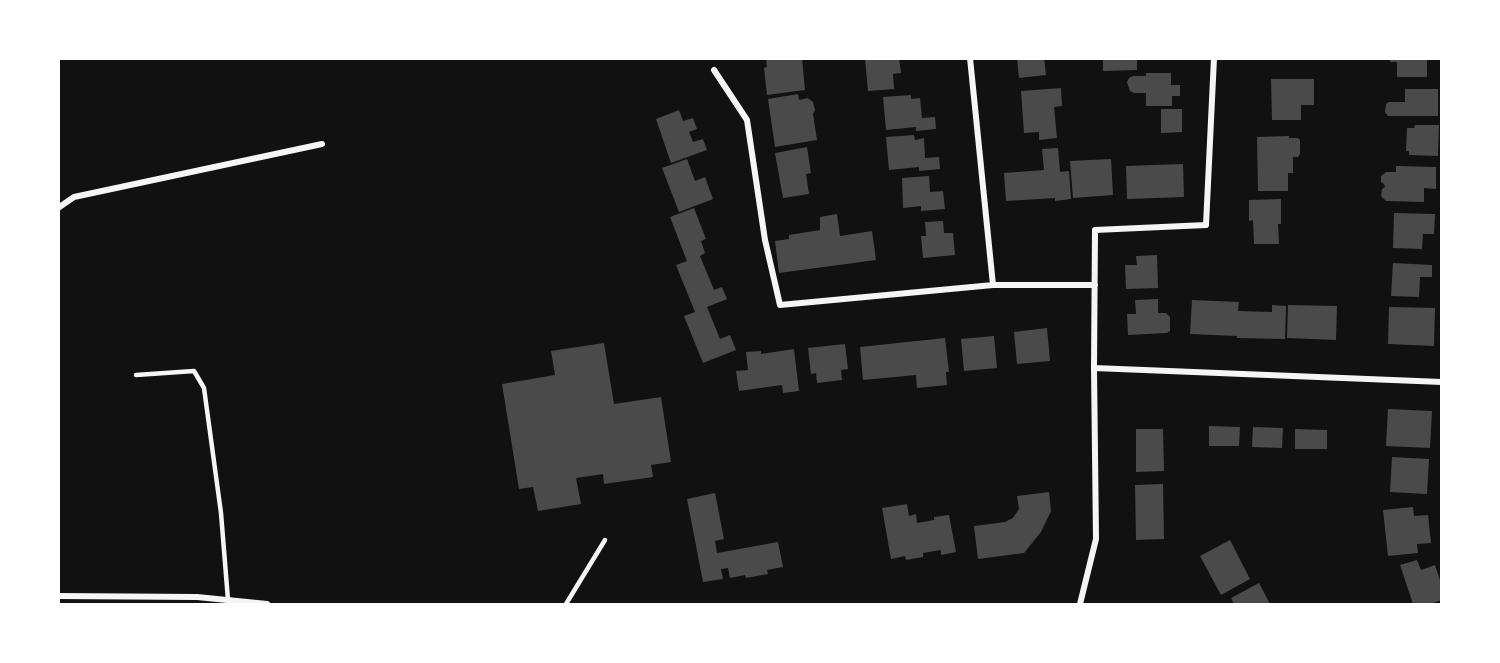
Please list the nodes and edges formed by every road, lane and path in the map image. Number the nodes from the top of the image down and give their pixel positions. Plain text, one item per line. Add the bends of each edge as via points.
1 (970, 58) edge
2 (1214, 58) edge
3 (714, 70) dead end
4 (322, 144) dead end
5 (58, 208) edge
6 (993, 285) junction
7 (1095, 285) junction
8 (1094, 368) junction
9 (136, 375) dead end
10 (1442, 382) edge
11 (605, 540) dead end
12 (58, 596) edge
13 (228, 600) junction
14 (252, 604) edge
15 (267, 604) edge
16 (566, 604) edge
17 (1080, 604) edge

1 - 6 street
2 - 7 street via 1206,225 1095,230
3 - 6 street via 747,120 765,240 780,306
4 - 5 street via 74,197
6 - 7 street
7 - 8 street
8 - 10 street
8 - 17 street via 1096,539
9 - 13 lane via 194,371 204,388
11 - 16 lane
12 - 13 street
13 - 14 street
14 - 15 street

